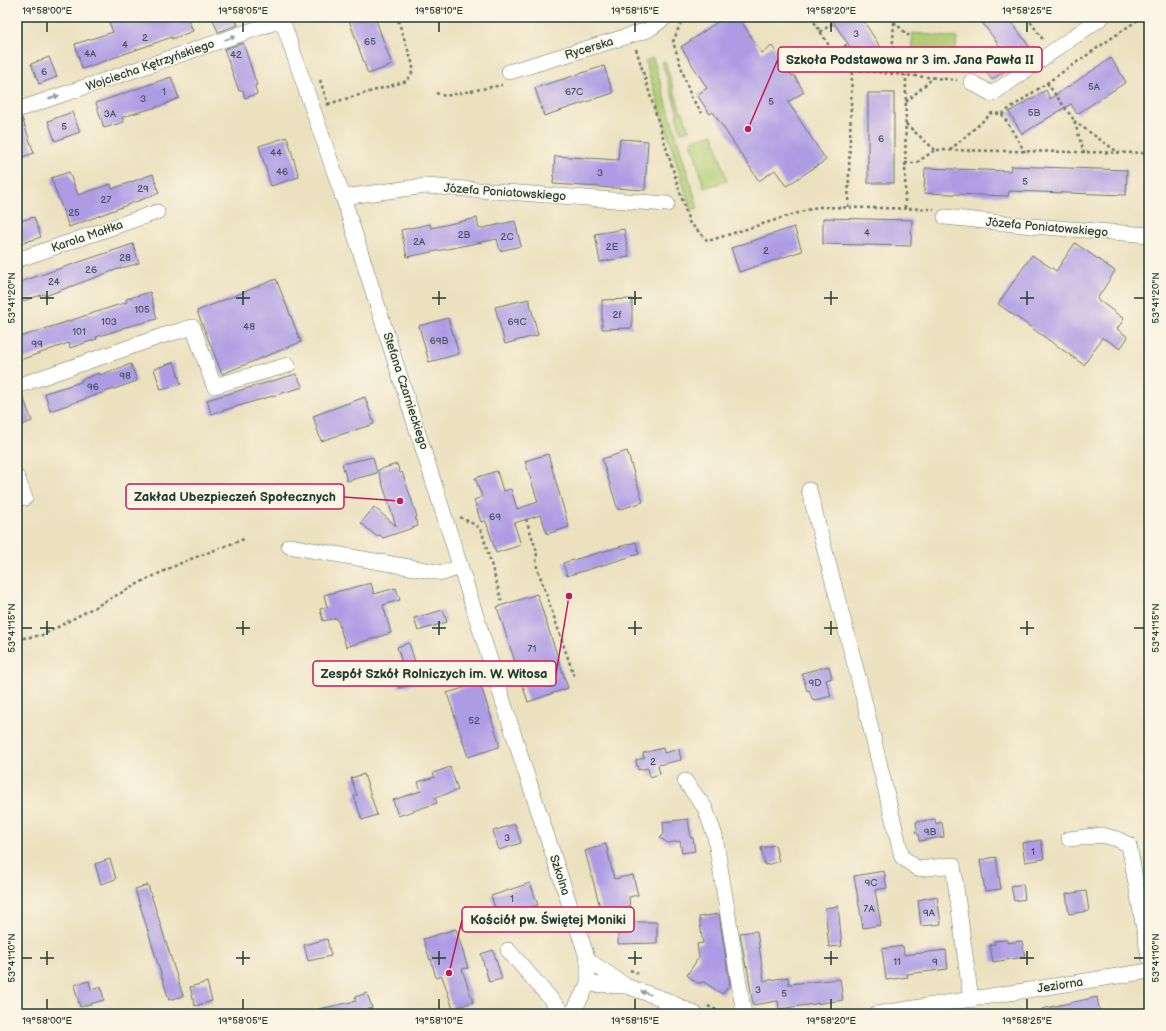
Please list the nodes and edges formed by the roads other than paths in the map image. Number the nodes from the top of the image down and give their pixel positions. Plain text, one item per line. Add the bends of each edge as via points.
1 (666, 17) edge
2 (1102, 17) edge
3 (282, 18) edge
4 (507, 78) road end
5 (971, 82) road end
6 (17, 110) edge
7 (343, 197) junction
8 (667, 204) dead end
9 (157, 212) dead end
10 (943, 213) road end
11 (1149, 235) edge
12 (17, 260) edge
13 (288, 365) dead end
14 (17, 386) edge
15 (17, 477) edge
16 (809, 490) dead end
17 (24, 498) dead end
18 (289, 546) dead end
19 (460, 567) junction
20 (524, 767) joint
21 (685, 781) dead end
22 (1069, 839) dead end
23 (508, 950) dead end
24 (1149, 957) edge
25 (588, 960) junction
26 (1149, 971) edge
27 (588, 984) junction
28 (626, 986) junction
29 (971, 1000) junction
30 (664, 1007) edge
31 (701, 1010) edge
32 (571, 1013) edge
33 (744, 1014) edge
34 (876, 1014) edge

1 - 4 street, Rycerska via 648,30
2 - 5 street via 992,94
6 -> 3 street, Wojciecha Kętrzyńskiego
3 - 7 street, Stefana Czarnieckiego
7 - 8 street, Józefa Poniatowskiego via 426,186
7 - 19 street, Stefana Czarnieckiego
9 - 12 street, Karola Małłka
10 - 11 street, Józefa Poniatowskiego via 1032,226
13 - 14 street via 214,386 193,327
15 - 17 street
16 - 29 street via 902,857 918,868 953,865
18 - 19 street via 443,573
19 - 20 street, Stefana Czarnieckiego
20 - 25 street, Szkolna
21 - 33 street via 705,808 714,836
22 - 24 street via 1102,835 1129,846
23 - 32 street
25 - 27 street, Szkolna
25 - 28 street
26 - 29 street, Jeziorna
27 - 28 street
27 - 32 street
30 -> 28 street
29 - 34 street, Jeziorna
30 - 31 street

